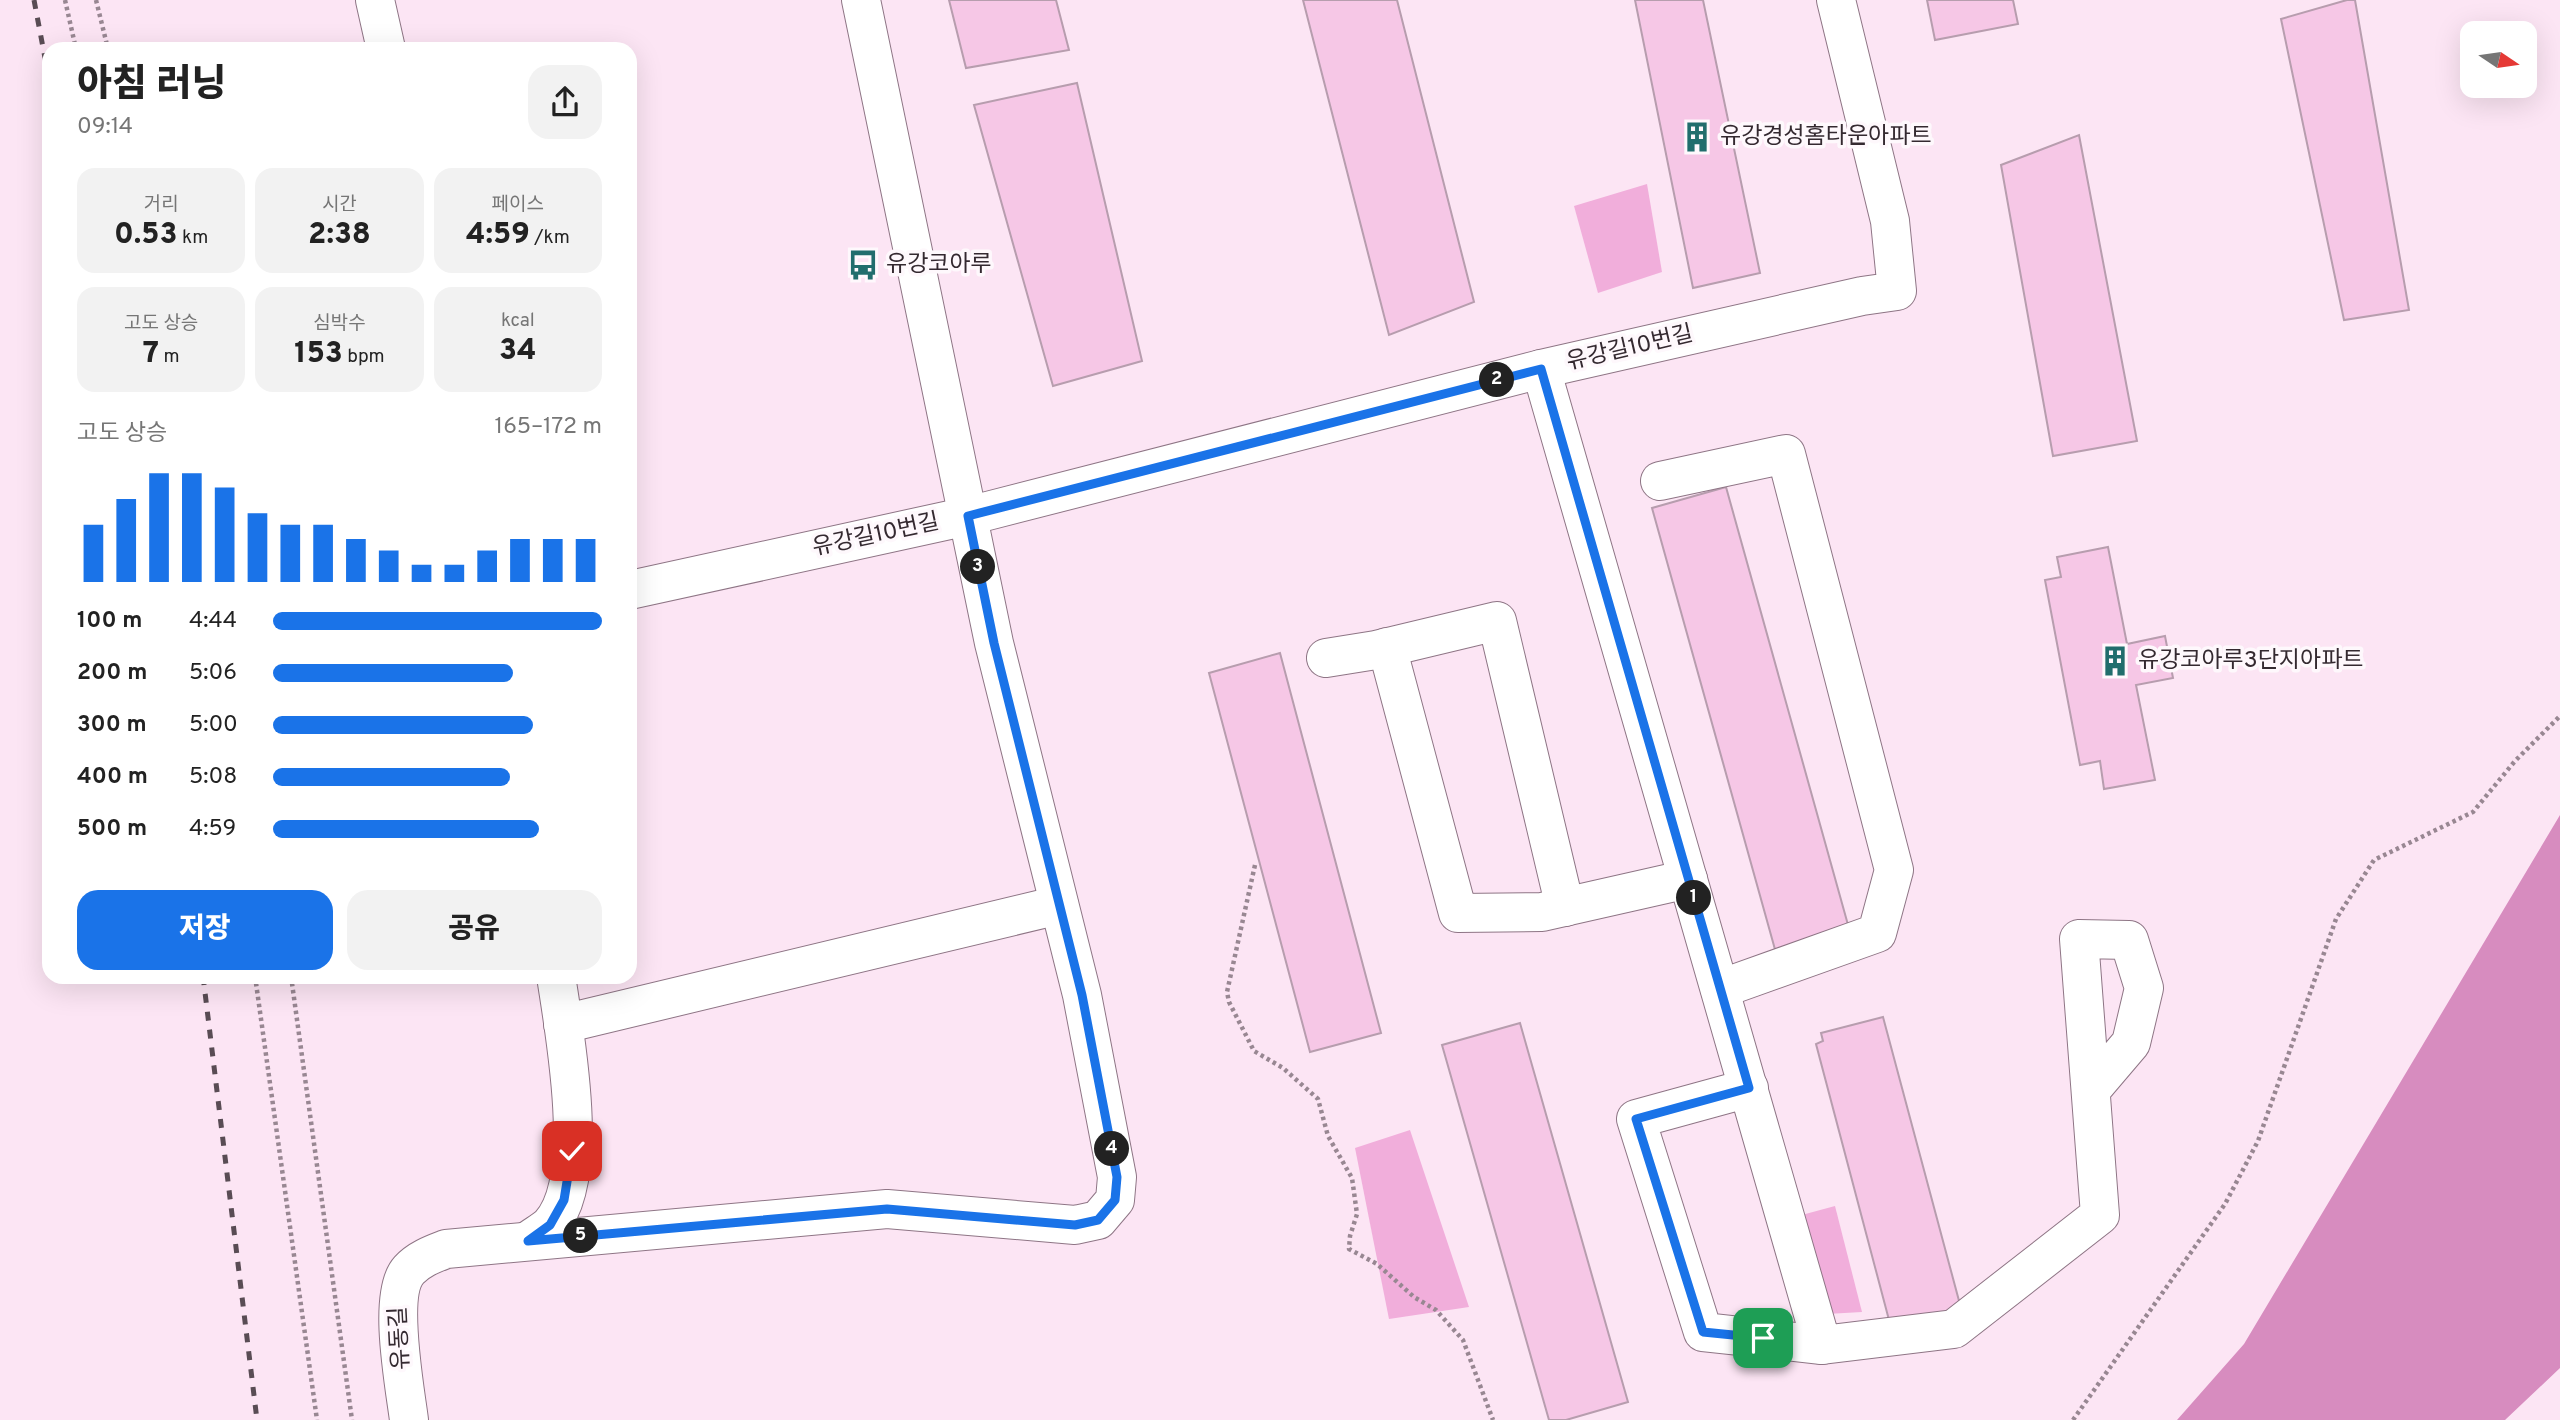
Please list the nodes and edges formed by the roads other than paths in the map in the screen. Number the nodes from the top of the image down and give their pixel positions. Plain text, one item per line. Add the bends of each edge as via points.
1 (375, 0) edge
2 (861, 0) edge
3 (1836, 0) edge
4 (384, 42) edge
5 (1541, 369) junction
6 (1660, 481) dead end
7 (968, 516) junction
8 (637, 588) edge
9 (1387, 647) junction
10 (1326, 658) dead end
11 (1688, 879) junction
12 (1059, 905) junction
13 (1565, 907) junction
14 (557, 984) edge
15 (1720, 989) junction
16 (563, 1024) junction
17 (1749, 1088) junction
18 (2091, 1090) dead end
19 (528, 1241) junction
20 (1822, 1345) junction
21 (409, 1420) edge

1 - 4 street
2 - 7 street, 유동길
3 - 5 street, 유강길10번길 via 1890,221 1897,290
5 - 7 street, 유강길10번길
5 - 11 street
6 - 15 street via 1786,454 1894,870 1877,933
7 - 8 street, 유강길10번길
7 - 12 street, 유동길 via 994,643
9 - 10 street
9 - 13 street via 1458,913 1542,912
9 - 13 street via 1497,621
11 - 13 street
11 - 15 street
12 - 16 street
12 - 19 street, 유동길 via 1082,995 1117,1177 1115,1200 1098,1220 1075,1225 887,1209
14 - 16 street
15 - 17 street
16 - 19 street via 573,1125 569,1178 564,1200 550,1225
17 - 20 street
17 - 20 street via 1636,1119 1703,1332
18 - 20 street via 2100,1215 1954,1329
19 - 21 street, 유동길 via 446,1249 425,1257 407,1272 398,1299

